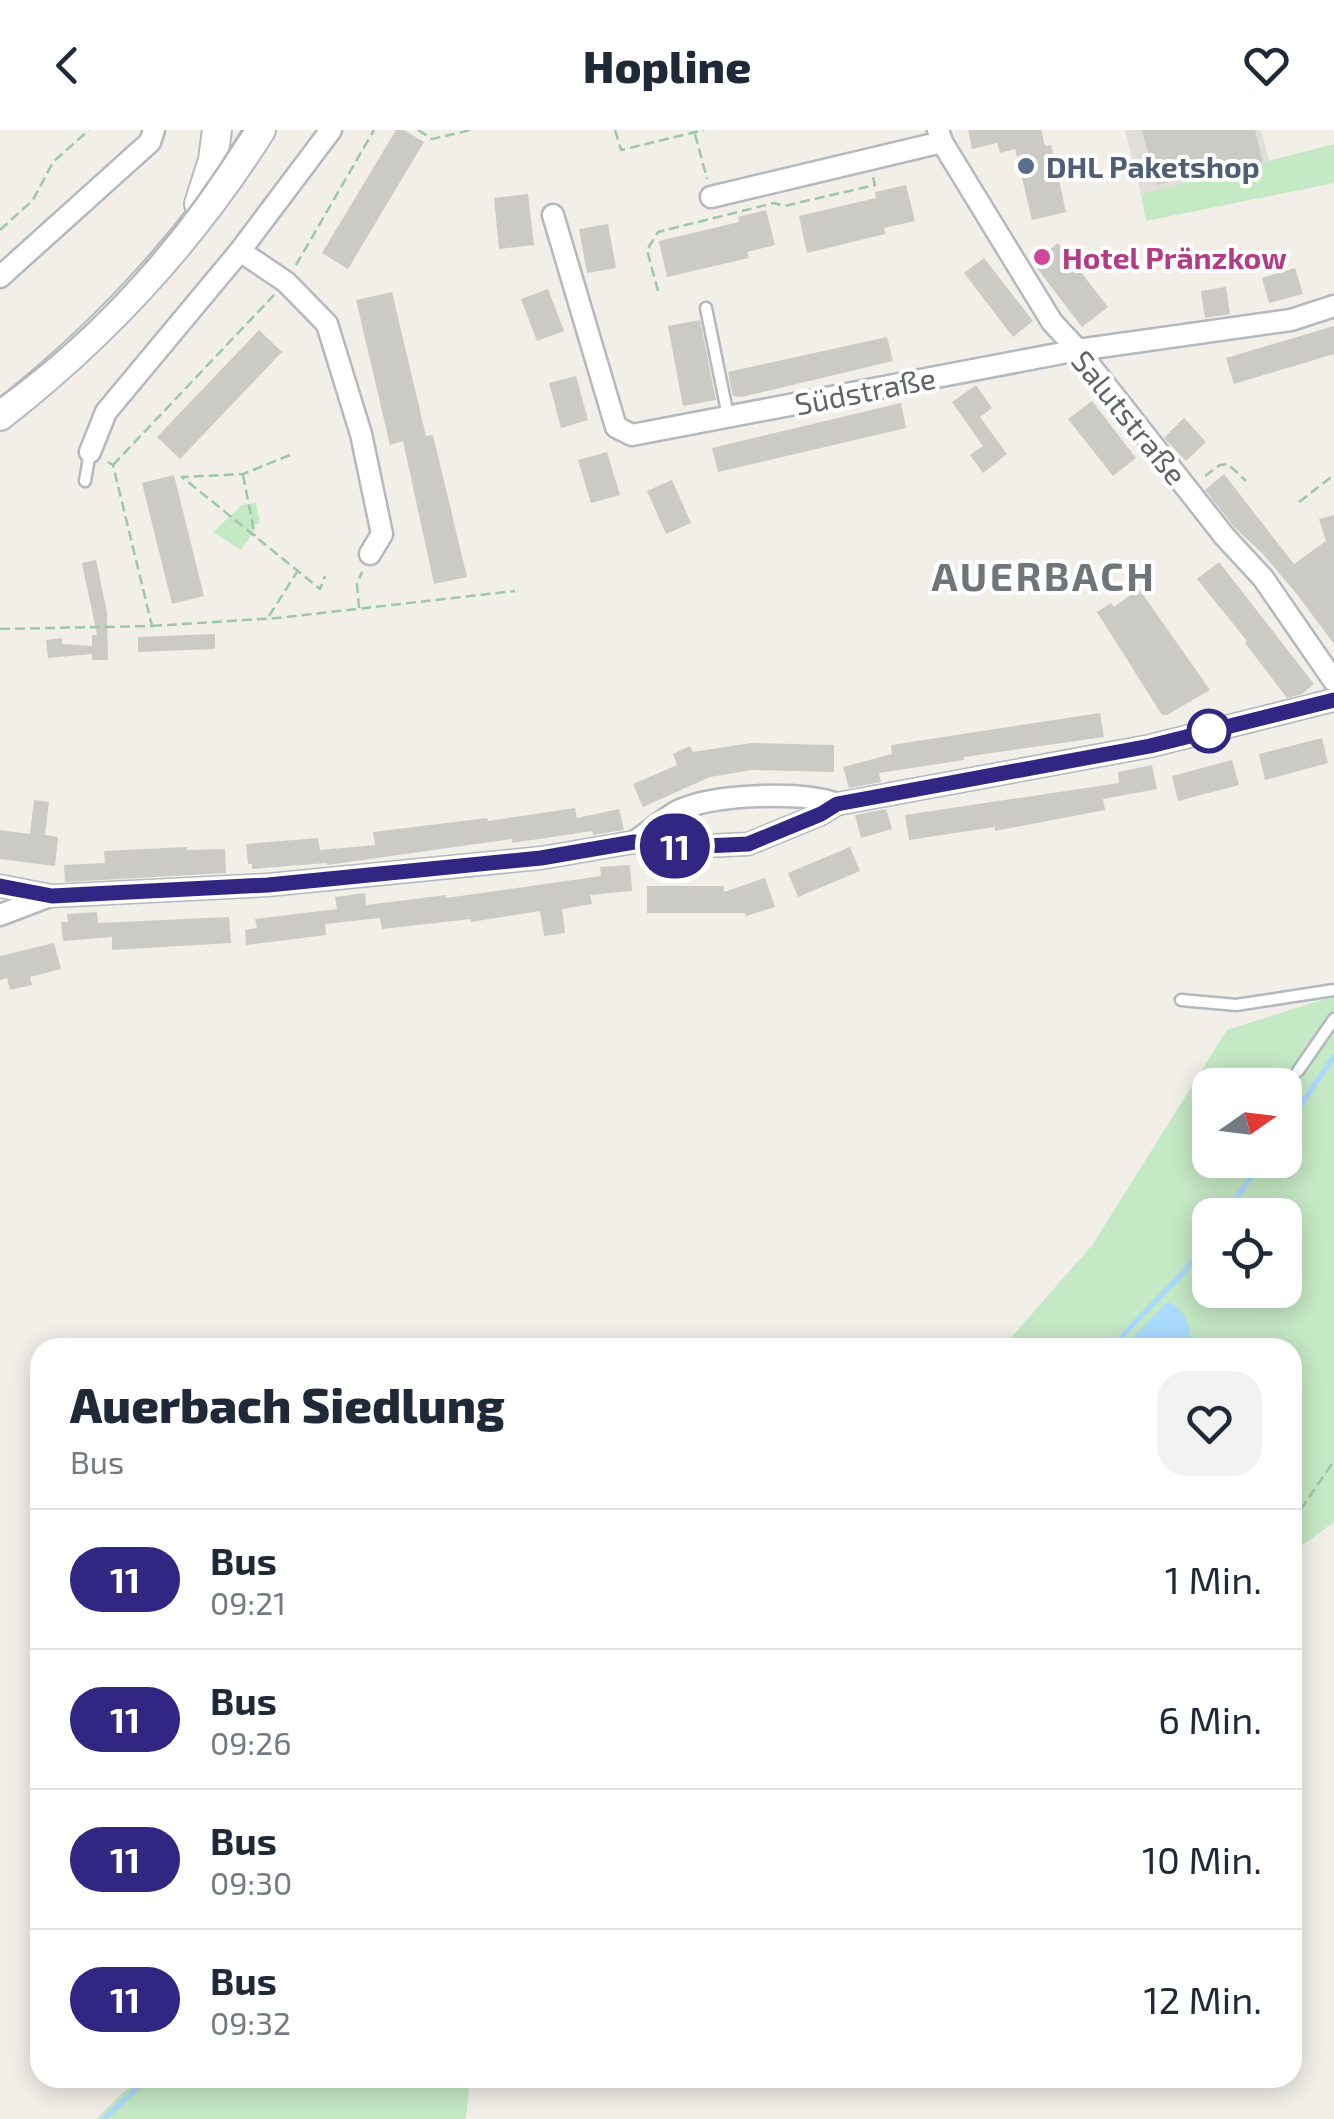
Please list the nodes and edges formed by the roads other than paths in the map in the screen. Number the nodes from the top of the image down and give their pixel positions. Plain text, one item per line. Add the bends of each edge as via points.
1 (154, 130) edge
2 (217, 130) edge
3 (261, 130) edge
4 (331, 130) edge
5 (940, 136) edge
6 (712, 198) road end
7 (553, 215) dead end
8 (179, 246) junction
9 (240, 251) junction
10 (0, 277) edge
11 (1334, 306) edge
12 (706, 308) dead end
13 (1078, 350) junction
14 (0, 416) edge
15 (728, 416) junction
16 (90, 452) joint
17 (85, 481) dead end
18 (370, 554) road end
19 (1334, 681) edge
20 (1334, 700) edge
21 (837, 804) junction
22 (634, 842) junction
23 (0, 886) edge
24 (52, 896) junction
25 (0, 916) edge
26 (1334, 990) edge
27 (1181, 1000) dead end
28 (1334, 1019) edge
29 (1300, 1068) edge

1 - 10 street via 150,142
2 - 8 street via 204,191
3 - 8 street
4 - 9 street
5 - 6 street, Salutstraße
5 - 13 street, Salutstraße via 1052,322
7 - 15 street, Südstraße via 616,427 632,435
8 - 14 street via 114,317
9 - 16 street via 106,412
9 - 18 street via 286,282 328,324 382,534
11 - 13 street, Südstraße via 1291,320
12 - 15 lane
13 - 15 street, Südstraße
13 - 19 street, Salutstraße via 1264,578
16 - 17 lane
20 - 21 street via 1150,746
21 - 22 street via 748,844
21 - 22 street via 816,796 735,798 681,810
22 - 24 street via 541,858 268,885
23 - 24 street
24 - 25 street
26 - 27 lane via 1236,1005
28 - 29 lane

